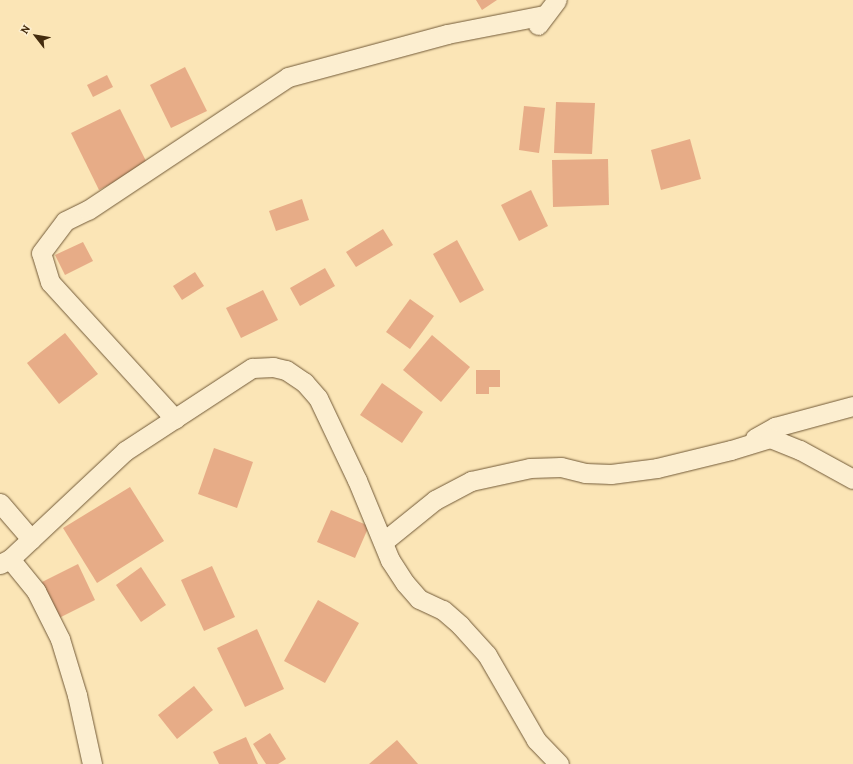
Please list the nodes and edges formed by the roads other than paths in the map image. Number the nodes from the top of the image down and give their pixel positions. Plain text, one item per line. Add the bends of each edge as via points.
1 (557, 0) edge
2 (545, 15) junction
3 (533, 30) dead end
4 (853, 406) edge
5 (175, 419) junction
6 (731, 450) junction
7 (853, 479) edge
8 (0, 503) edge
9 (31, 539) junction
10 (383, 542) junction
11 (5, 561) edge
12 (92, 764) edge
13 (559, 764) edge

1 - 2 street
2 - 3 street
2 - 5 street via 447,34 288,77 88,210 65,221 41,253 50,282
4 - 6 street via 775,427
5 - 9 street via 125,451
5 - 10 street via 252,368 273,367 286,370 304,382 318,398
6 - 7 street via 770,438 800,450
6 - 10 street via 657,468 611,474 585,473 561,467 530,468 471,481 435,500
8 - 9 street
9 - 11 street
10 - 13 street via 390,560 419,598 443,610 487,655 536,740
11 - 12 street via 36,592 60,639 77,695

